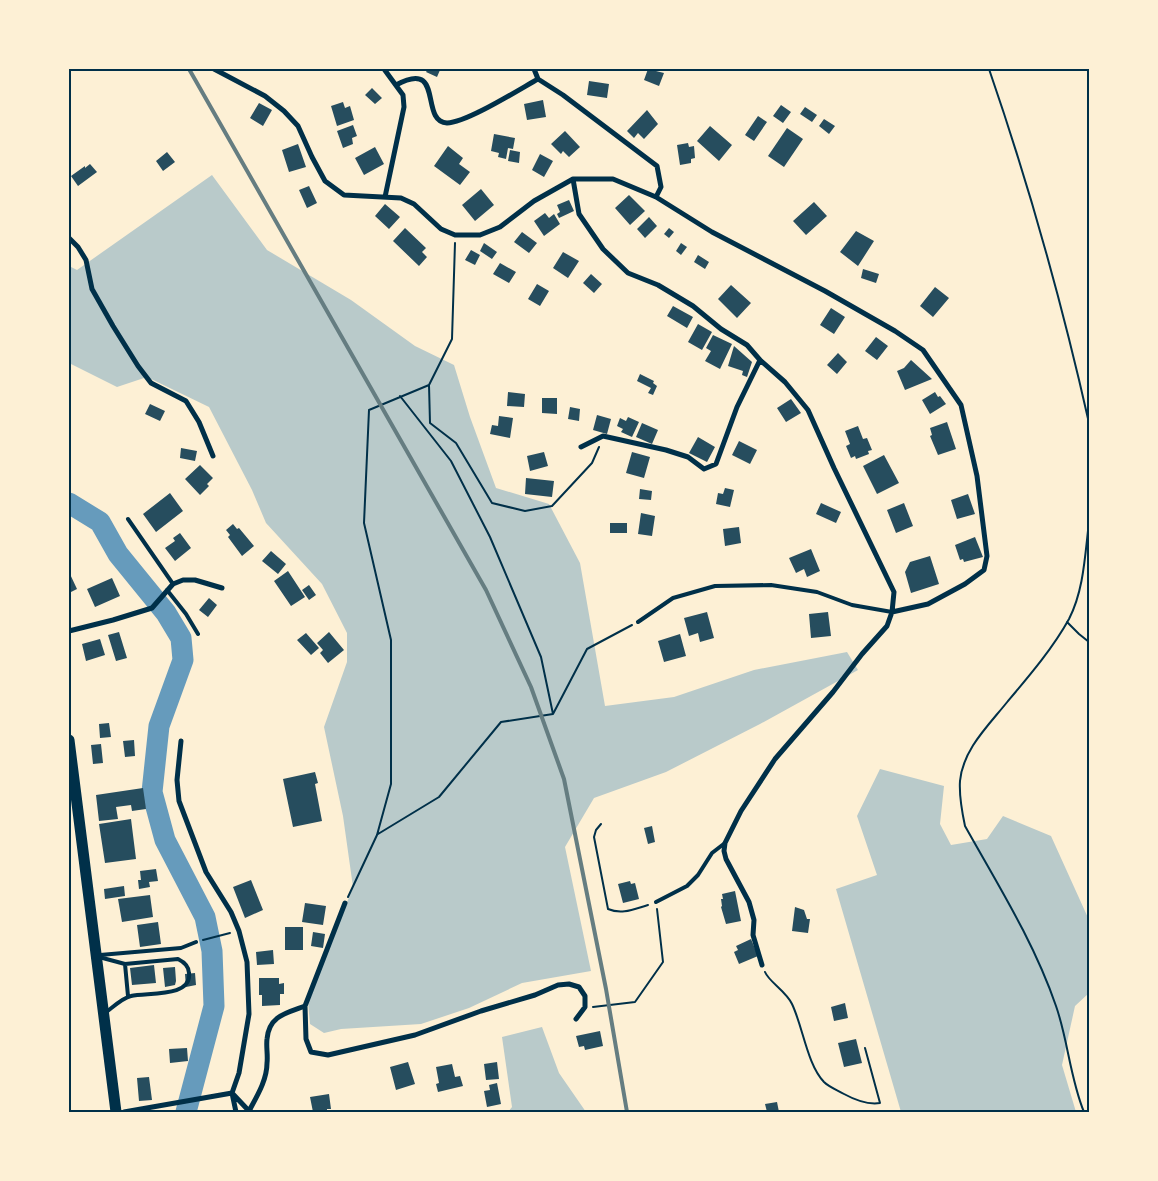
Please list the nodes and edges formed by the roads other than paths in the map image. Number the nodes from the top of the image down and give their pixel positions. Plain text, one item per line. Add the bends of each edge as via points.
1 (214, 69) edge
2 (384, 69) edge
3 (534, 69) edge
4 (538, 79) junction
5 (396, 85) junction
6 (573, 179) junction
7 (385, 197) junction
8 (656, 197) junction
9 (69, 238) edge
10 (760, 360) junction
11 (581, 447) dead end
12 (213, 456) dead end
13 (128, 519) dead end
14 (173, 584) junction
15 (222, 588) dead end
16 (167, 590) junction
17 (892, 612) junction
18 (638, 622) road end
19 (69, 632) edge
20 (198, 634) dead end
21 (69, 740) edge
22 (181, 741) dead end
23 (725, 843) junction
24 (656, 902) road end
25 (344, 903) road end
26 (196, 942) road end
27 (95, 956) junction
28 (125, 964) junction
29 (762, 965) road end
30 (128, 996) junction
31 (305, 1006) junction
32 (103, 1014) junction
33 (576, 1019) dead end
34 (232, 1093) junction
35 (116, 1112) edge
36 (124, 1112) edge
37 (236, 1112) edge
38 (250, 1112) edge

1 - 7 street via 265,96 284,111 298,126 325,181 344,195
2 - 5 street
3 - 4 street
4 - 5 street via 462,119 447,123 434,112 429,88 424,82 409,78
4 - 8 street via 657,166 661,186
5 - 7 street via 403,95 404,107
6 - 7 street via 534,201 500,227 480,235 455,235 441,229 414,204 401,198
6 - 8 street via 614,179
6 - 10 street via 579,214 603,249 628,273 693,306 747,346
8 - 17 street via 712,232 825,291 923,350 961,405 977,476 987,556 984,570 966,584 928,604
9 - 12 street via 86,260 92,288 138,366 152,383 186,401
10 - 11 street via 737,407 716,464 704,469 688,457 603,436
10 - 17 street via 785,382 808,410 894,592
13 - 14 lane
14 - 15 street via 195,580
14 - 16 street
16 - 19 street via 152,608
16 - 20 lane
17 - 18 lane via 852,605 817,592 771,585 715,586 673,598
17 - 23 street via 887,626 774,759
21 - 27 main road
22 - 34 street via 177,780 179,801 206,872 239,930 247,962 249,1014 239,1073
23 - 24 lane via 712,853 687,886
23 - 29 street via 726,859 749,902 754,920 753,935
25 - 31 street
26 - 27 lane via 181,948
27 - 28 lane
27 - 32 main road
28 - 30 lane
28 - 30 lane via 172,959 183,962 189,971 188,982 181,990
30 - 32 lane
31 - 33 street via 306,1039 311,1052 328,1055 415,1035 535,996 558,985 579,987 585,996 585,1008
31 - 38 street via 274,1020 268,1028 268,1064
32 - 35 main road
34 - 36 street
34 - 37 street
34 - 38 street

